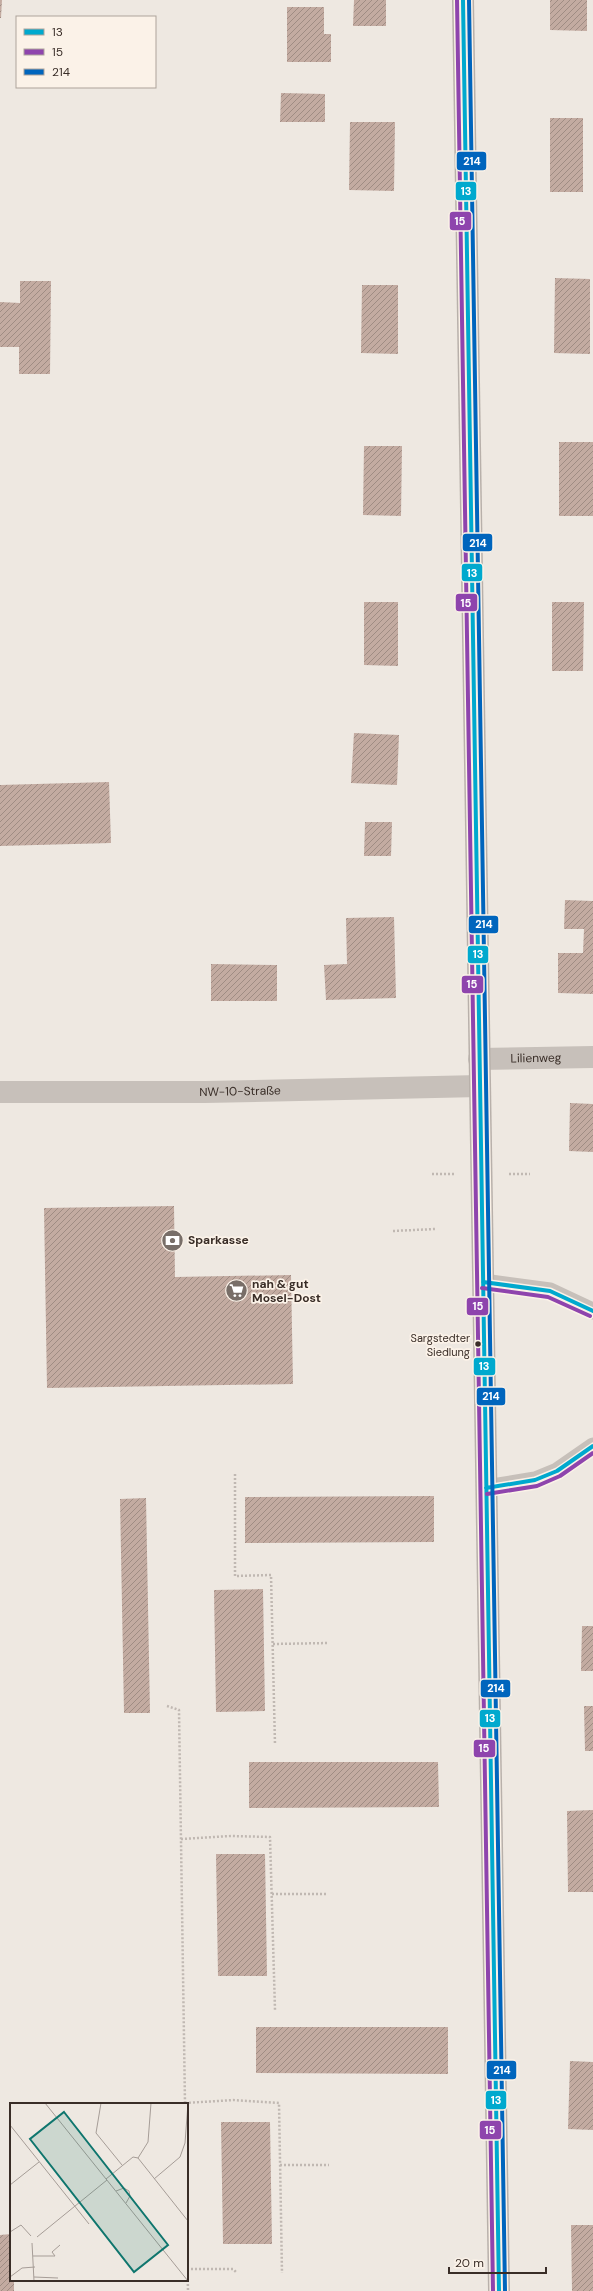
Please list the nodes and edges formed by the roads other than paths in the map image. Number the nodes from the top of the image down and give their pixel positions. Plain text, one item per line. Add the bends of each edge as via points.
1 (463, 0) edge
2 (593, 1057) edge
3 (479, 1059) junction
4 (480, 1086) junction
5 (0, 1092) edge
6 (483, 1282) junction
7 (593, 1311) edge
8 (593, 1446) edge
9 (486, 1488) junction
10 (499, 2291) edge

1 - 3 street
2 - 3 street, Lilienweg
3 - 4 street
4 - 5 street, NW-10-Straße via 205,1092
4 - 6 street
6 - 7 lane via 550,1291
6 - 9 street
8 - 9 lane via 557,1470 535,1480
9 - 10 street

